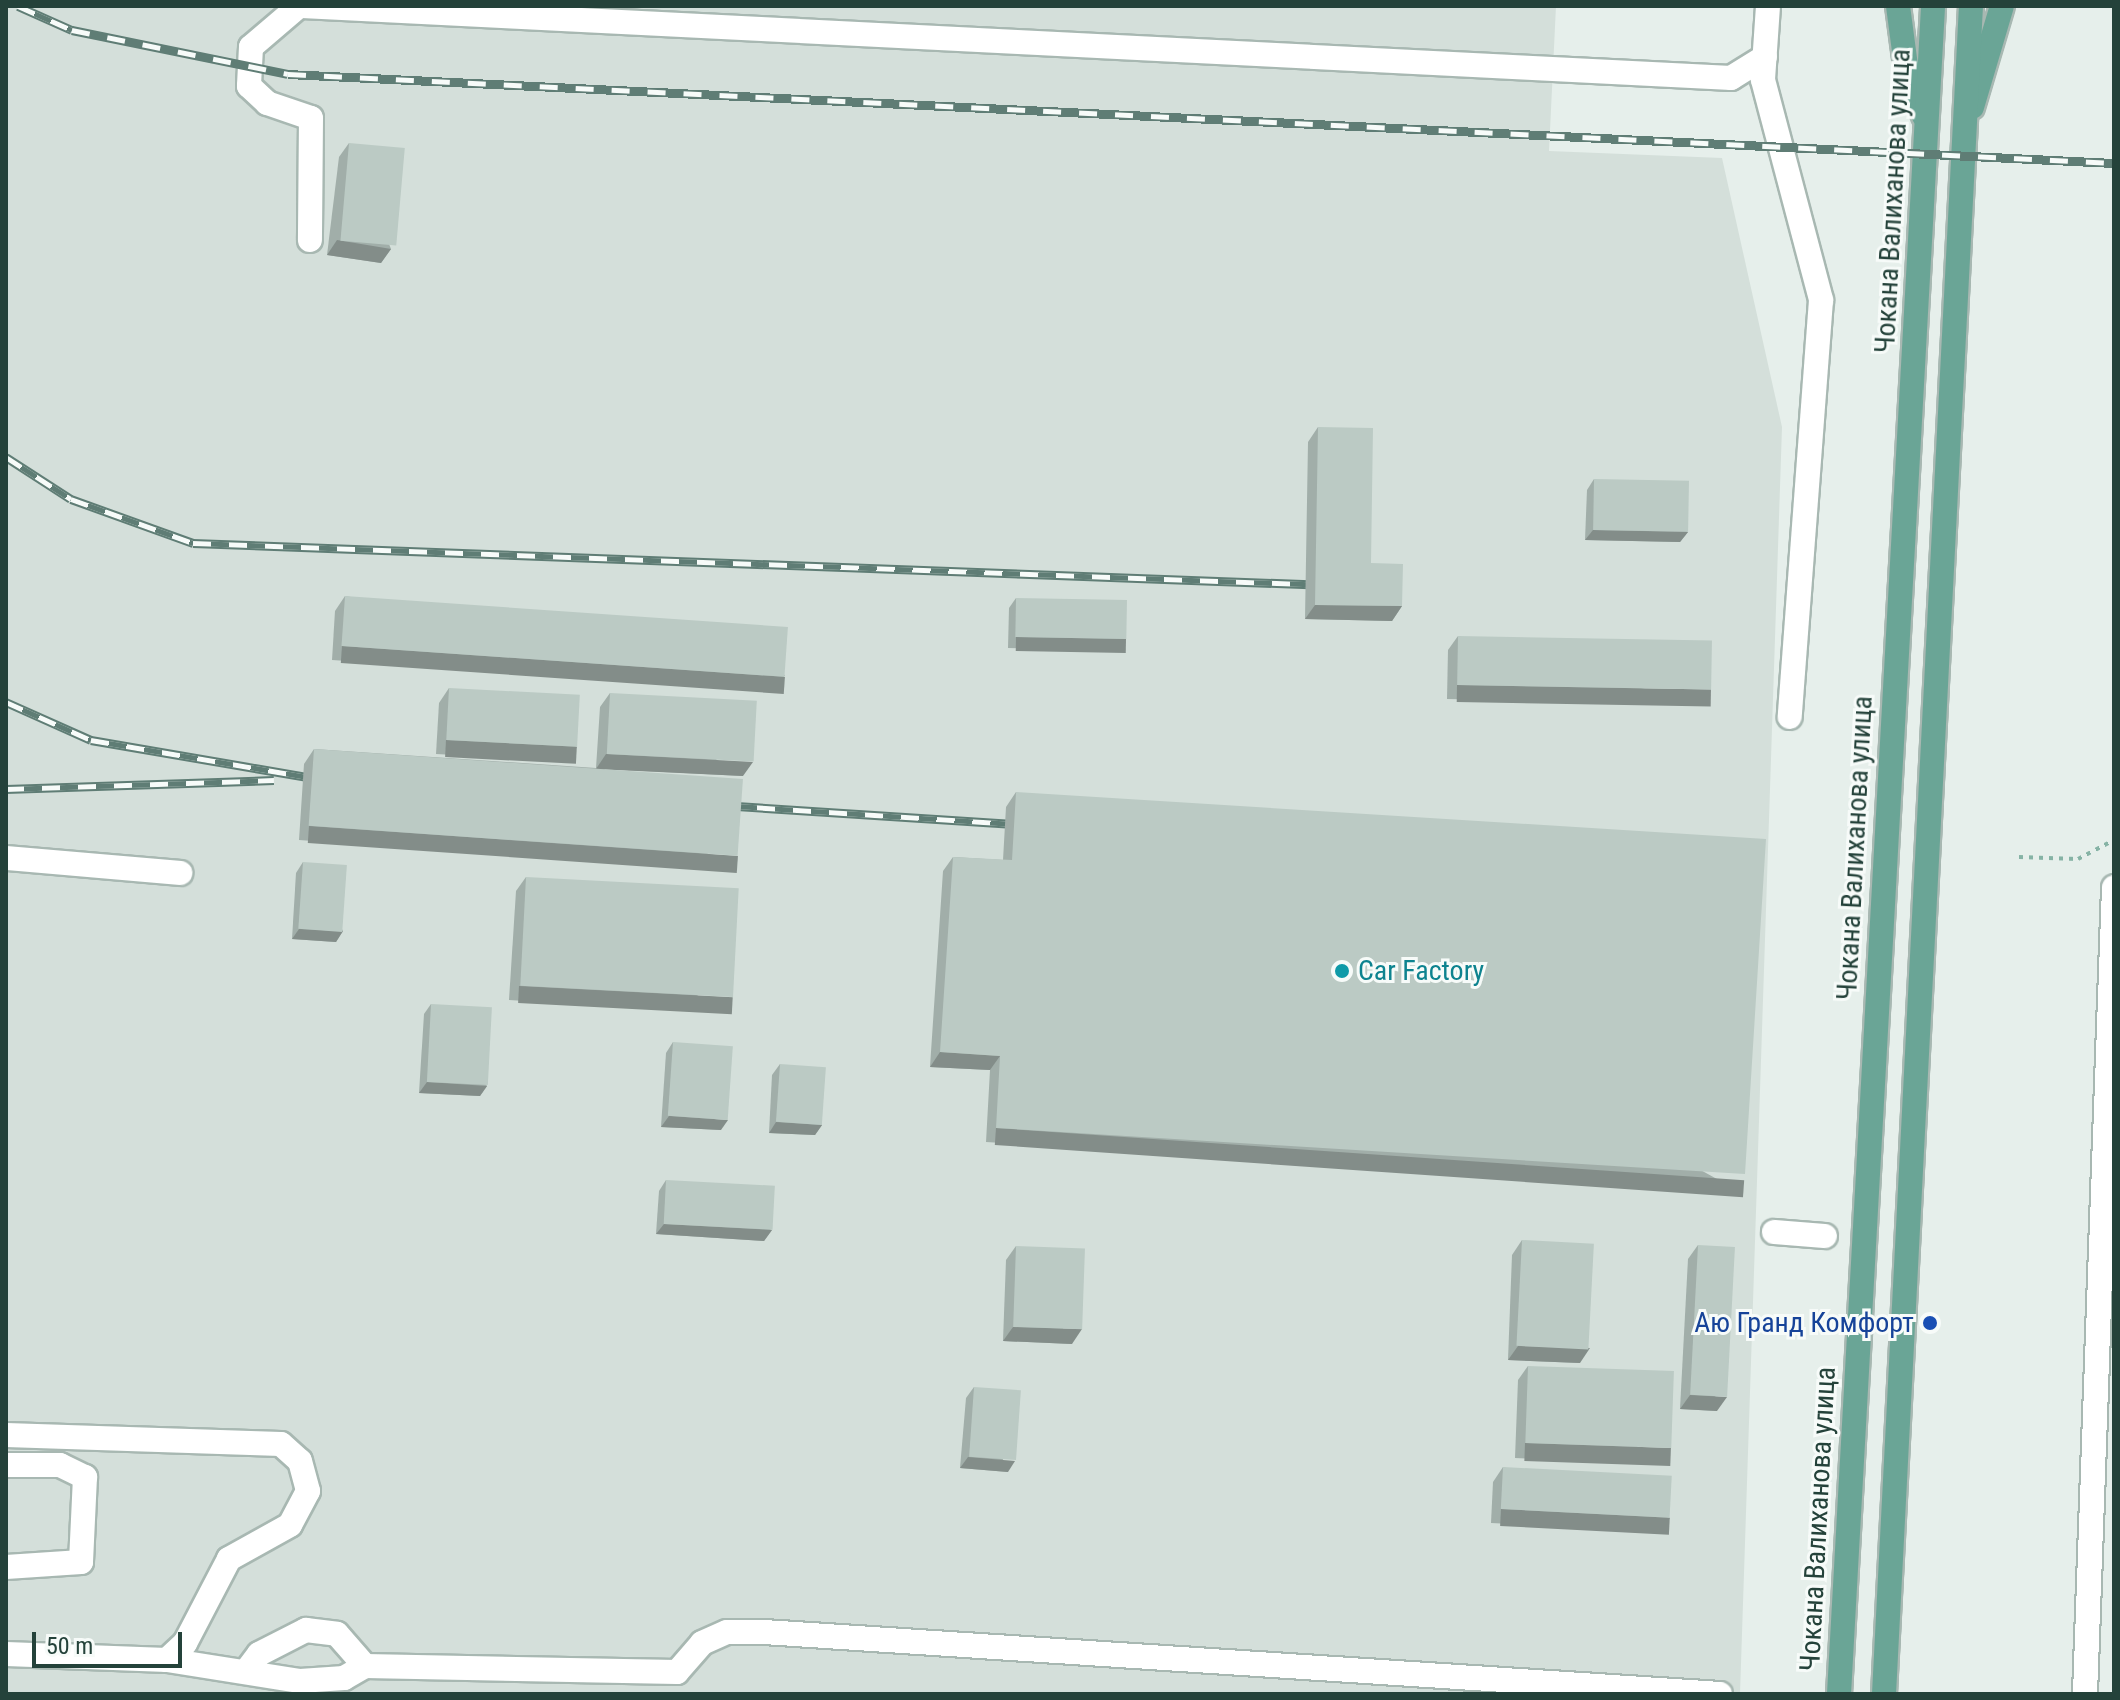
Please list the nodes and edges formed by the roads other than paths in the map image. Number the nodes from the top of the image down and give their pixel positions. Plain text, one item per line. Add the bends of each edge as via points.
1 (300, 6) edge
2 (1768, 6) edge
3 (1898, 6) edge
4 (1933, 6) edge
5 (1971, 6) edge
6 (2002, 6) edge
7 (1765, 57) junction
8 (1928, 125) junction
9 (1964, 128) junction
10 (310, 240) dead end
11 (1790, 717) dead end
12 (6, 858) edge
13 (180, 873) dead end
14 (2114, 888) edge
15 (2106, 1112) junction
16 (2114, 1140) edge
17 (1774, 1232) dead end
18 (1825, 1236) dead end
19 (1862, 1240) junction
20 (1906, 1243) junction
21 (6, 1435) edge
22 (6, 1465) edge
23 (6, 1567) edge
24 (6, 1654) edge
25 (167, 1660) junction
26 (365, 1666) junction
27 (247, 1670) junction
28 (1720, 1694) edge
29 (1839, 1694) edge
30 (1884, 1694) edge
31 (2085, 1694) edge

1 - 7 street via 1731,78
1 - 10 street via 251,47 249,86 267,103 311,118
2 - 7 street
3 - 8 main road via 1906,66
4 - 8 main road, Чокана Валиханова улица
5 - 9 main road
6 - 9 main road
7 - 11 street via 1763,80 1821,300
8 - 19 main road, Чокана Валиханова улица
9 - 20 main road
12 - 13 street
14 - 15 street
15 - 16 street
15 - 31 street
17 - 18 street
19 - 20 main road
19 - 29 main road, Чокана Валиханова улица
20 - 30 main road
21 - 25 street via 281,1444 300,1461 308,1491 290,1525 229,1559 185,1643
22 - 23 street via 60,1465 85,1477 81,1562
24 - 25 street
25 - 27 street
26 - 27 street via 344,1678 300,1681
26 - 27 street via 337,1634 306,1630 259,1654
26 - 28 street via 677,1672 702,1643 727,1632 764,1632

